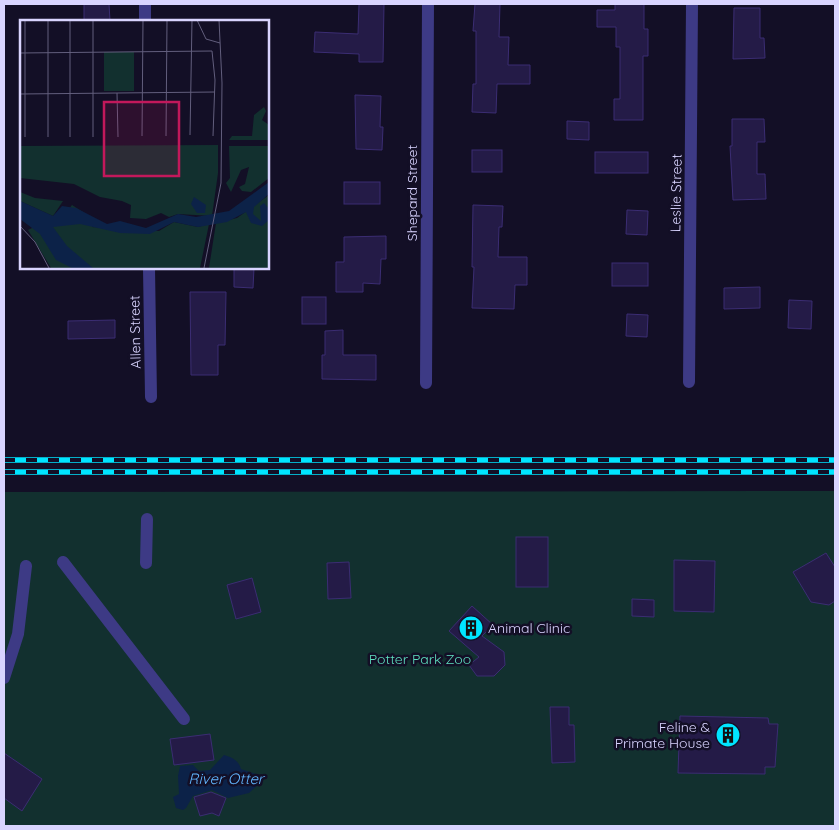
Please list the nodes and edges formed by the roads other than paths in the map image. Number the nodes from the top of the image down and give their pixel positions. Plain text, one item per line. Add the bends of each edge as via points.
1 (145, 4) edge
2 (428, 4) edge
3 (692, 4) edge
4 (145, 20) edge
5 (149, 269) edge
6 (689, 382) dead end
7 (426, 383) dead end
8 (152, 396) dead end
9 (147, 519) dead end
10 (63, 562) dead end
11 (146, 563) dead end
12 (26, 566) dead end
13 (4, 678) edge
14 (184, 719) dead end

1 - 4 street
2 - 7 street, Shepard Street
3 - 6 street, Leslie Street
5 - 8 street, Allen Street
9 - 11 street
10 - 14 street
12 - 13 street via 18,634

